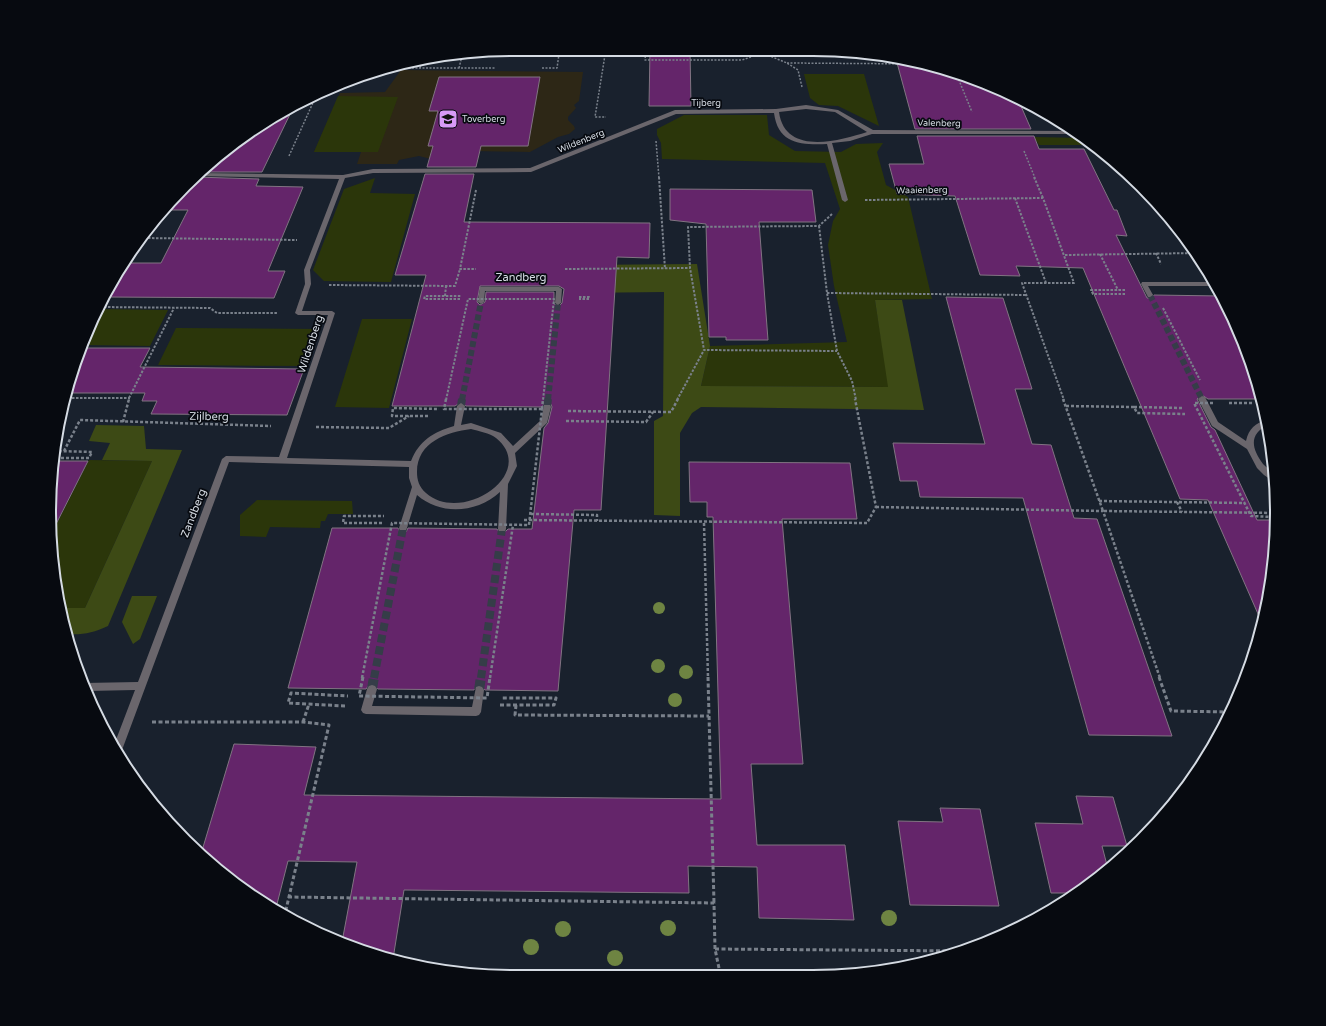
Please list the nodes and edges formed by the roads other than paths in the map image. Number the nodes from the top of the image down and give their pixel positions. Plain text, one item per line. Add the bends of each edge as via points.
1 (806, 107) joint
2 (776, 112) junction
3 (640, 126) joint
4 (872, 132) junction
5 (1067, 133) edge
6 (829, 142) junction
7 (206, 175) edge
8 (343, 177) junction
9 (845, 200) road end
10 (1208, 284) edge
11 (1149, 293) road end
12 (481, 299) tunnel mouth
13 (558, 303) tunnel mouth
14 (1206, 398) tunnel mouth
15 (461, 406) tunnel mouth
16 (546, 409) tunnel mouth
17 (1261, 425) edge
18 (457, 428) junction
19 (1249, 447) junction
20 (512, 451) junction
21 (282, 460) junction
22 (413, 464) junction
23 (1268, 476) edge
24 (504, 484) junction
25 (416, 487) junction
26 (403, 528) tunnel mouth
27 (502, 529) tunnel mouth
28 (140, 686) junction
29 (91, 687) edge
30 (372, 689) tunnel mouth
31 (479, 690) tunnel mouth
32 (119, 745) edge

1 - 2 street, Tijberg
1 - 4 street, Valenberg via 836,111
2 - 3 street, Tijberg via 675,112
2 - 6 street via 782,130 798,142
3 - 8 street, Wildenberg via 531,170 373,172
4 - 5 street, Valenberg
4 - 6 street
6 - 9 street
7 - 8 street
8 - 21 street, Wildenberg via 307,270 308,284 298,313 332,313
10 - 11 street via 1144,284
12 - 13 street, Zandberg via 482,289 559,289
14 - 19 street via 1215,424
15 - 18 street
16 - 20 street via 543,421
17 - 19 street via 1250,437
18 - 20 street via 471,426 497,433
18 - 22 street via 428,441 418,452
19 - 23 street via 1253,458
20 - 24 street via 511,474
21 - 22 street, Zandberg
21 - 28 street, Zandberg via 226,459
22 - 25 street via 412,476
24 - 25 street via 492,496 476,503 458,506 441,504 426,498
24 - 27 street
25 - 26 street
28 - 29 street
28 - 32 street, Zandberg
30 - 31 street via 366,710 476,712

